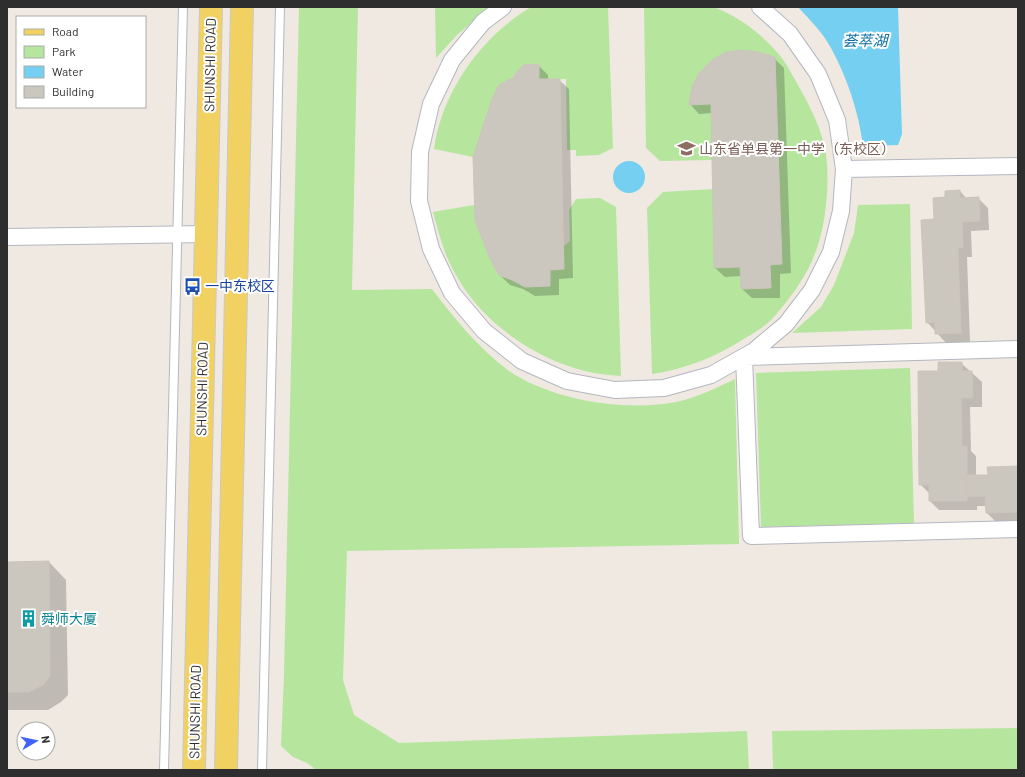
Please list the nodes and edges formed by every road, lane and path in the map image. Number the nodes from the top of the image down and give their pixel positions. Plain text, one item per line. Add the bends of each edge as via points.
1 (183, 7) edge
2 (211, 7) edge
3 (242, 7) edge
4 (280, 7) edge
5 (503, 7) edge
6 (760, 7) edge
7 (1018, 166) edge
8 (844, 169) junction
9 (206, 234) junction
10 (7, 237) edge
11 (1018, 349) edge
12 (744, 357) junction
13 (1018, 529) edge
14 (164, 770) edge
15 (194, 770) edge
16 (226, 770) edge
17 (262, 770) edge

1 - 14 lane
2 - 9 main road, SHUNSHI ROAD
3 - 16 main road
4 - 17 lane
5 - 12 street via 483,22 452,60 430,104 420,152 420,201 427,235 452,293 484,331 522,360 567,381 615,390 664,388 711,375
6 - 8 street via 790,34 818,74 837,120
7 - 8 street
8 - 12 street via 841,211 830,252 812,290 786,324
9 - 10 street
9 - 15 main road, SHUNSHI ROAD
11 - 12 street
12 - 13 street via 751,536

